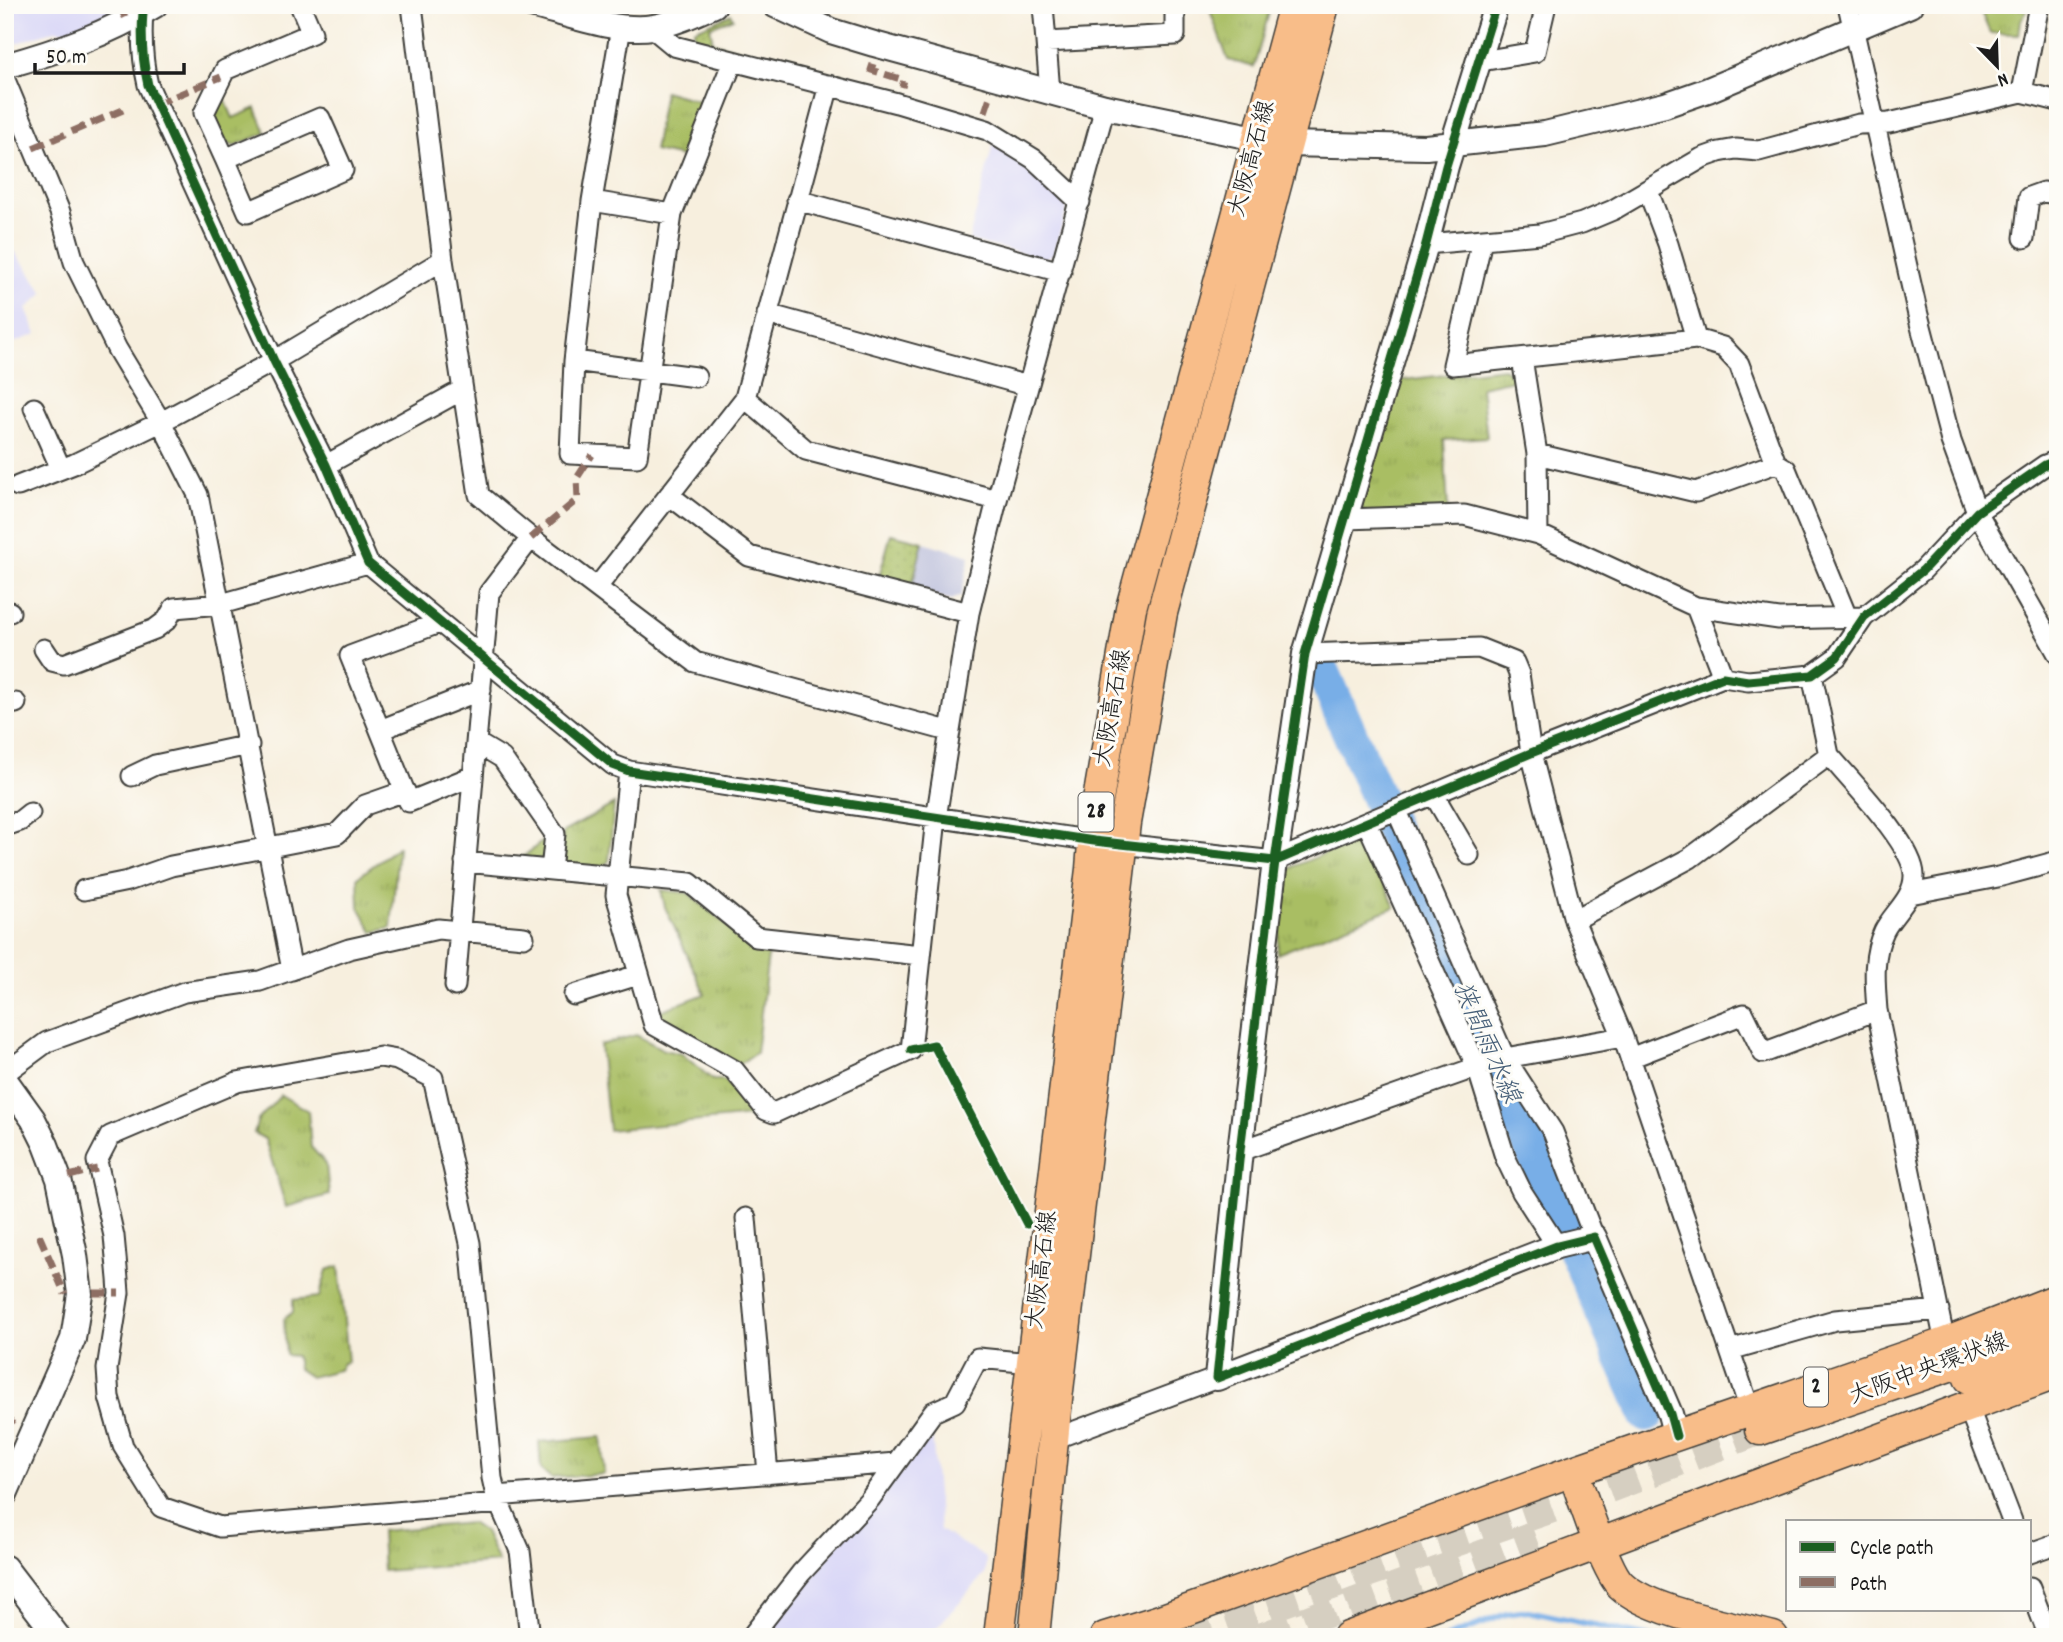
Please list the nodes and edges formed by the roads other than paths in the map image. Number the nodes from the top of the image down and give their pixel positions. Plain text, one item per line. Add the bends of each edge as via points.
1 (300, 5) edge
2 (412, 5) edge
3 (531, 5) edge
4 (715, 5) edge
5 (775, 5) edge
6 (1043, 5) edge
7 (1175, 5) edge
8 (1294, 5) edge
9 (1324, 5) edge
10 (1496, 5) edge
11 (1546, 5) edge
12 (1848, 5) edge
13 (1910, 5) edge
14 (2039, 5) edge
15 (149, 9) edge
16 (621, 27) junction
17 (651, 27) junction
18 (1854, 30) junction
19 (1047, 42) junction
20 (733, 61) junction
21 (1481, 61) junction
22 (5, 66) edge
23 (5, 80) edge
24 (829, 85) junction
25 (1051, 92) junction
26 (2022, 92) junction
27 (2058, 101) edge
28 (1105, 107) junction
29 (1873, 123) junction
30 (1272, 142) junction
31 (1453, 145) junction
32 (225, 159) junction
33 (1648, 191) junction
34 (2058, 194) edge
35 (797, 200) junction
36 (592, 201) junction
37 (1080, 202) junction
38 (672, 214) junction
39 (2024, 238) dead end
40 (1482, 240) junction
41 (1426, 244) junction
42 (443, 260) junction
43 (1061, 272) junction
44 (767, 314) junction
45 (1696, 339) junction
46 (1522, 358) junction
47 (274, 361) junction
48 (574, 361) junction
49 (650, 372) junction
50 (696, 377) dead end
51 (1028, 386) junction
52 (462, 390) junction
53 (745, 398) junction
54 (34, 408) dead end
55 (161, 422) junction
56 (1537, 454) junction
57 (2058, 460) edge
58 (1776, 463) junction
59 (326, 465) junction
60 (61, 468) junction
61 (18, 485) dead end
62 (669, 495) junction
63 (997, 500) junction
64 (1977, 512) junction
65 (1346, 519) junction
66 (1538, 534) junction
67 (531, 538) junction
68 (368, 563) junction
69 (598, 586) junction
70 (221, 604) junction
71 (1696, 607) junction
72 (969, 613) junction
73 (1855, 617) junction
74 (439, 623) junction
75 (44, 649) dead end
76 (1305, 654) junction
77 (2058, 654) edge
78 (484, 659) junction
79 (1812, 676) junction
80 (1723, 677) junction
81 (481, 690) junction
82 (380, 730) junction
83 (948, 731) junction
84 (477, 743) junction
85 (249, 746) junction
86 (1531, 753) junction
87 (1829, 755) junction
88 (629, 771) junction
89 (132, 776) dead end
90 (473, 776) junction
91 (405, 791) junction
92 (1434, 795) junction
93 (1397, 811) junction
94 (30, 813) dead end
95 (936, 818) junction
96 (1368, 822) junction
97 (5, 826) edge
98 (1108, 842) junction
99 (269, 848) junction
100 (1469, 855) dead end
101 (1275, 861) junction
102 (2058, 861) edge
103 (465, 862) junction
104 (551, 870) junction
105 (618, 877) junction
106 (84, 890) dead end
107 (1910, 894) junction
108 (1574, 920) junction
109 (459, 932) junction
110 (524, 937) dead end
111 (920, 956) junction
112 (292, 970) junction
113 (638, 975) junction
114 (455, 986) dead end
115 (574, 995) dead end
116 (1877, 1010) junction
117 (1623, 1037) junction
118 (1630, 1058) junction
119 (1492, 1062) junction
120 (5, 1073) edge
121 (5, 1080) edge
122 (1240, 1151) junction
123 (746, 1218) dead end
124 (1575, 1242) junction
125 (2058, 1299) edge
126 (1939, 1310) junction
127 (2058, 1322) edge
128 (1945, 1343) junction
129 (2058, 1347) edge
130 (1730, 1350) junction
131 (1031, 1363) junction
132 (2058, 1373) edge
133 (1217, 1378) junction
134 (1968, 1406) junction
135 (1759, 1429) junction
136 (1676, 1437) junction
137 (1054, 1439) junction
138 (896, 1463) junction
139 (1573, 1471) junction
140 (768, 1474) junction
141 (5, 1494) edge
142 (497, 1500) junction
143 (2012, 1520) edge
144 (2058, 1543) edge
145 (1600, 1544) junction
146 (2032, 1552) edge
147 (5, 1568) edge
148 (2032, 1592) edge
149 (58, 1637) edge
150 (530, 1637) edge
151 (751, 1637) edge
152 (999, 1637) edge
153 (1034, 1637) edge
154 (1105, 1637) edge
155 (1348, 1637) edge
156 (1773, 1637) edge
157 (2049, 1637) edge

1 - 32 street via 312,33 225,70 204,113
2 - 42 street
3 - 16 street
4 - 17 street
5 - 25 street via 874,44
6 - 19 street
7 - 19 street via 1175,35
8 - 30 main road, 大阪高石線 / 28
9 - 30 main road, 大阪高石線 / 28
10 - 21 street
11 - 21 street via 1535,52
12 - 18 street
13 - 18 street
14 - 26 street
15 - 22 street via 104,33
15 - 47 street via 141,36 148,85
16 - 17 street
16 - 36 street
17 - 20 street via 674,46
18 - 29 street
18 - 31 street via 1654,108 1545,134
19 - 25 street
20 - 24 street
20 - 38 street
21 - 31 street
23 - 55 street via 60,212 74,262 117,349
24 - 35 street
24 - 37 street via 987,130 1034,159
25 - 28 street
26 - 27 street
26 - 29 street
28 - 30 street
28 - 37 street
29 - 33 street via 1759,151 1718,152
29 - 64 street via 1951,441
30 - 31 street
30 - 98 main road, 大阪高石線 / 28 via 1131,608 1095,818
31 - 41 street
32 - 32 street via 248,212 343,170 320,118
33 - 40 street via 1582,223 1541,234
33 - 45 street
34 - 39 street via 2043,192 2029,197
35 - 43 street
35 - 44 street
36 - 38 street
36 - 48 street
37 - 43 street
38 - 49 street
40 - 41 street
40 - 46 street via 1453,365
41 - 65 street
42 - 47 street
42 - 52 street
43 - 51 street
44 - 51 street
44 - 53 street
45 - 46 street
45 - 58 street via 1723,347 1739,364
46 - 56 street
47 - 55 street
47 - 59 street
48 - 49 street
48 - 49 street via 570,454 637,457
49 - 50 street
51 - 63 street
52 - 59 street
52 - 67 street via 480,495
53 - 62 street
53 - 63 street via 806,450
54 - 60 street
55 - 60 street
55 - 70 street via 198,495
56 - 58 street via 1696,492
56 - 66 street
57 - 64 street
58 - 73 street via 1786,469
59 - 68 street
60 - 61 street
62 - 69 street
62 - 72 street via 749,556
63 - 72 street
64 - 73 street via 1923,570
64 - 77 street
65 - 66 street via 1464,515
65 - 76 street
66 - 71 street
67 - 69 street
67 - 78 street via 489,593
68 - 70 street
68 - 74 street
69 - 83 street via 695,662
70 - 75 street via 174,608 155,629 64,664 52,661
70 - 85 street
71 - 73 street via 1779,619
71 - 80 street
72 - 83 street
73 - 79 street via 1837,657
74 - 78 street
74 - 82 street via 350,656
76 - 86 street via 1479,648 1514,662
76 - 101 street
78 - 81 street
78 - 88 street via 613,765
79 - 80 street via 1748,681
79 - 87 street
80 - 86 street
81 - 82 street
81 - 84 street
82 - 91 street
83 - 95 street
84 - 90 street
84 - 104 street via 502,758 555,834
85 - 89 street via 155,765
85 - 99 street
86 - 92 street
86 - 108 street
87 - 107 street via 1906,849 1915,874
87 - 108 street via 1690,858
88 - 95 street
88 - 105 street
90 - 91 street via 408,802
90 - 103 street
91 - 99 street via 365,805 337,834
92 - 93 street
92 - 100 street
93 - 96 street
93 - 119 street
94 - 97 street
95 - 98 street
95 - 111 street
96 - 101 street
96 - 119 street
98 - 101 street
98 - 131 main road, 大阪高石線 / 28
98 - 137 main road, 大阪高石線 / 28
99 - 106 street via 171,866
99 - 112 street
101 - 122 street
102 - 107 street
103 - 104 street
103 - 109 street
104 - 105 street
105 - 111 street via 690,883 756,937
105 - 113 street via 616,895
107 - 116 street via 1885,929 1877,950
108 - 117 street
109 - 110 street
109 - 112 street via 438,929 349,948
109 - 114 street
111 - 113 street via 911,1050 774,1113 765,1110 734,1070 654,1025
112 - 120 street via 260,981 184,992 47,1042
113 - 115 street
116 - 118 street via 1763,1053 1744,1013
116 - 126 street
117 - 118 street
117 - 119 street
118 - 130 street
119 - 122 street
119 - 124 street via 1553,1132
119 - 124 street via 1506,1157 1522,1192
121 - 141 street via 33,1119 55,1170 80,1294 73,1339
122 - 133 street
123 - 140 street
124 - 133 street
124 - 136 street via 1670,1414
125 - 128 main road, 2
126 - 128 street
126 - 130 street via 1835,1320
127 - 135 main road, 大阪中央環状線 / 2 via 1949,1366
128 - 135 main road, 2
129 - 135 main road, 大阪中央環状線 / 2
130 - 135 street
131 - 138 street via 978,1358 955,1402 933,1412
131 - 152 main road, 大阪高石線 / 28
132 - 134 main road
133 - 137 street
134 - 143 street
134 - 145 main road
135 - 136 main road, 2
136 - 139 main road, 2
137 - 153 main road, 大阪高石線 / 28
138 - 140 street
138 - 151 street
139 - 145 main road
139 - 154 main road, 2
140 - 142 street
142 - 142 street via 470,1243 433,1079 397,1060 380,1057 248,1080 110,1136 97,1161 114,1236 119,1293 107,1369 109,1397 123,1447 161,1507 219,1527
142 - 150 street via 520,1551
144 - 146 street
145 - 155 main road
145 - 156 main road via 1621,1585 1646,1600
147 - 149 street
148 - 157 street

